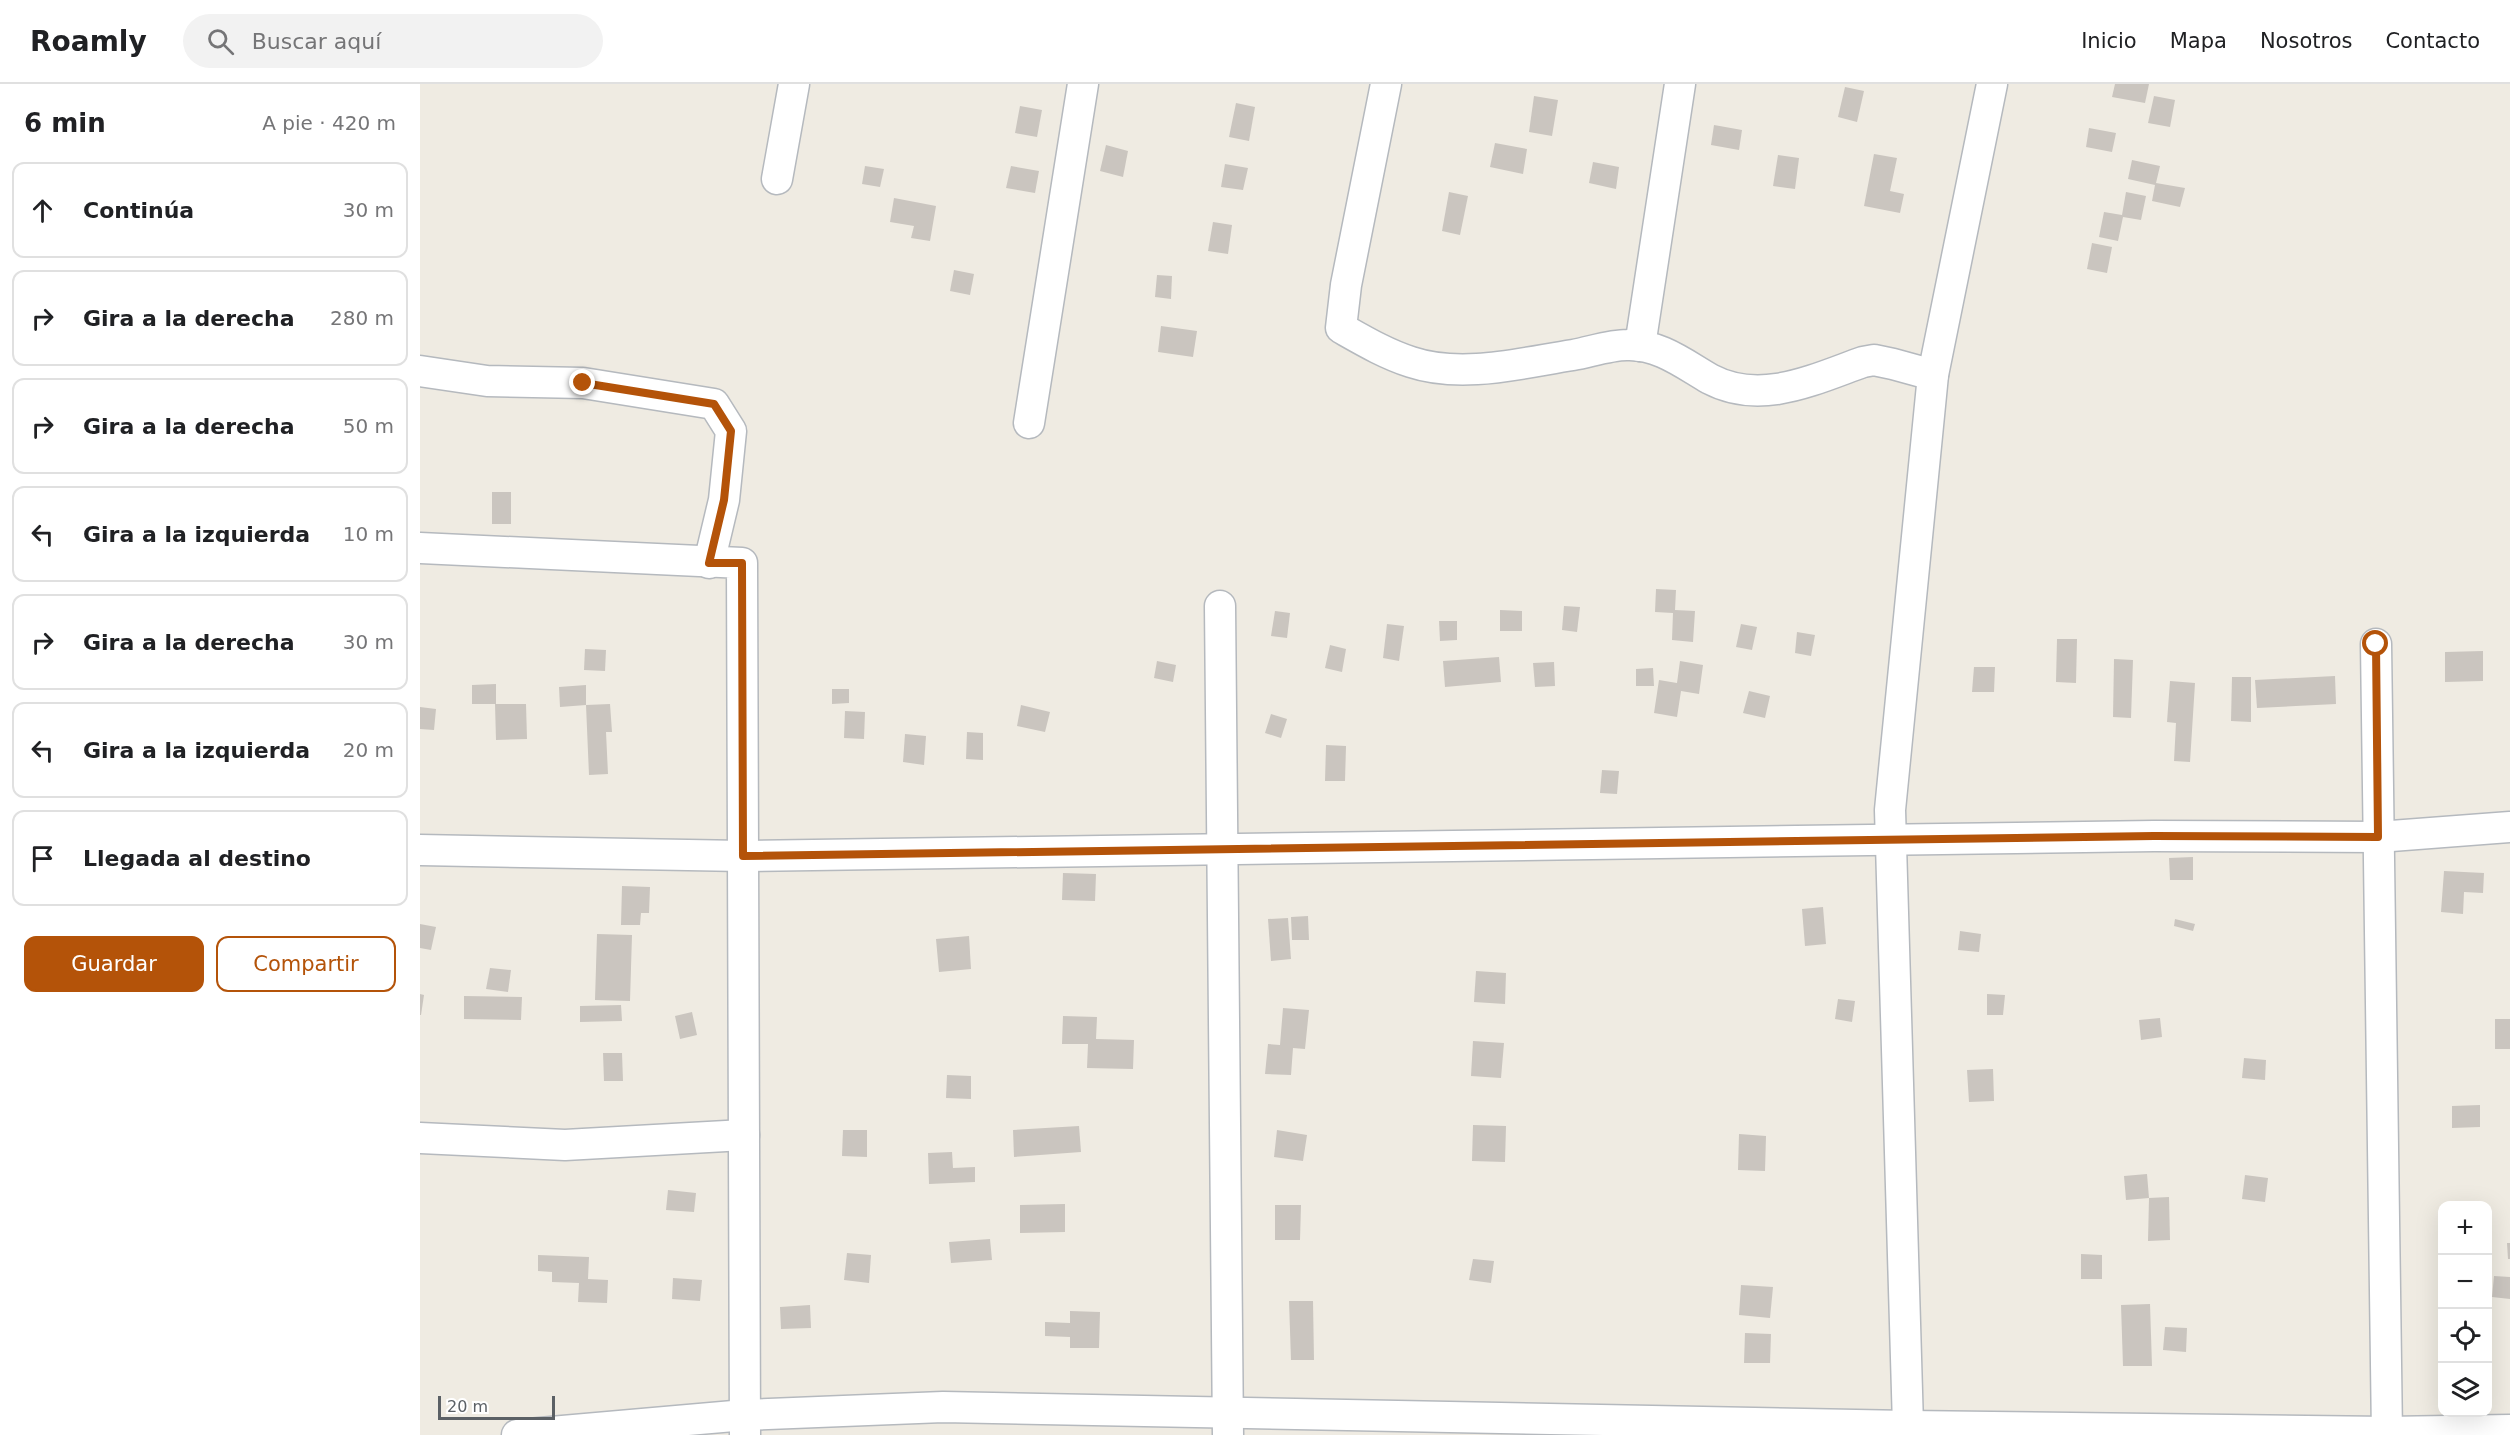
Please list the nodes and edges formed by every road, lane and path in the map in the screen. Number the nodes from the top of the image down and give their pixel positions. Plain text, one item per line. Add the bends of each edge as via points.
1 (794, 84) edge
2 (1083, 84) edge
3 (1386, 84) edge
4 (1680, 84) edge
5 (1992, 84) edge
6 (777, 179) dead end
7 (1640, 346) junction
8 (420, 371) edge
9 (1934, 375) junction
10 (1029, 423) dead end
11 (420, 548) edge
12 (709, 563) junction
13 (1220, 606) dead end
14 (2376, 644) dead end
15 (2510, 827) edge
16 (2378, 837) junction
17 (1891, 841) junction
18 (420, 850) edge
19 (1221, 850) junction
20 (743, 856) junction
21 (744, 1136) junction
22 (420, 1138) edge
23 (1228, 1424) edge
24 (745, 1425) edge
25 (1920, 1429) edge
26 (2510, 1430) edge
27 (2387, 1433) edge
28 (517, 1435) edge

1 - 6 street
2 - 10 street
3 - 7 street via 1341,328 1374,348 1412,363 1462,370 1624,345
4 - 7 street
5 - 9 street
7 - 9 street via 1669,354 1725,385 1753,391 1792,388 1874,360
8 - 12 street via 487,381 583,383 714,404 731,431 724,500
9 - 17 street via 1890,810
11 - 12 street
12 - 20 street via 742,563
13 - 19 street
14 - 16 street
15 - 16 street
16 - 17 street
16 - 27 street
17 - 19 street
17 - 25 street
18 - 20 street
19 - 20 street
19 - 23 street
20 - 21 street
21 - 22 street via 564,1145
21 - 24 street
23 - 24 street via 943,1407
23 - 25 street
24 - 28 street
25 - 27 street
26 - 27 street

